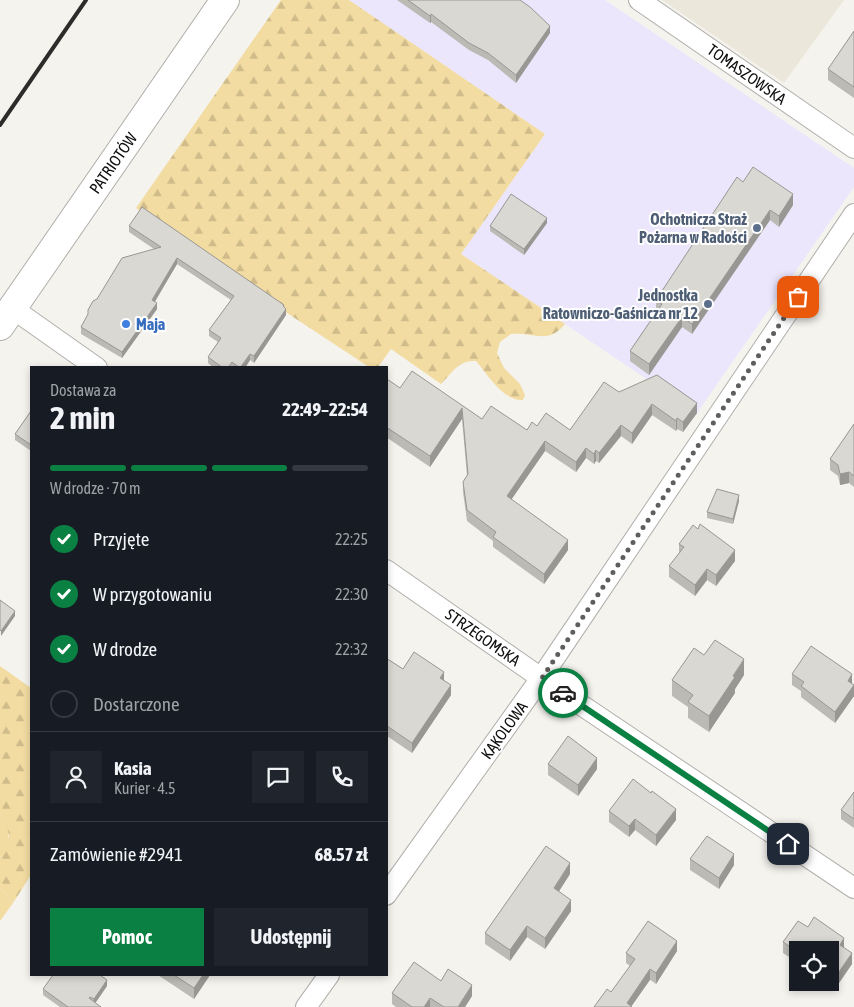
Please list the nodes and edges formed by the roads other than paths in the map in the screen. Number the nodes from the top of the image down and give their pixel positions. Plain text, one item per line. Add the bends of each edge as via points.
1 (225, 0) edge
2 (639, 0) edge
3 (854, 148) edge
4 (854, 214) edge
5 (6, 317) edge
6 (93, 366) edge
7 (388, 571) edge
8 (542, 678) junction
9 (854, 888) edge
10 (388, 892) edge
11 (328, 976) edge
12 (306, 1007) edge

1 - 5 main road, PATRIOTÓW
2 - 3 street, TOMASZOWSKA
4 - 8 street, KĄKOLOWA
5 - 6 street
7 - 8 street, STRZEGOMSKA
8 - 9 street, STRZEGOMSKA
8 - 10 street, KĄKOLOWA
11 - 12 street

